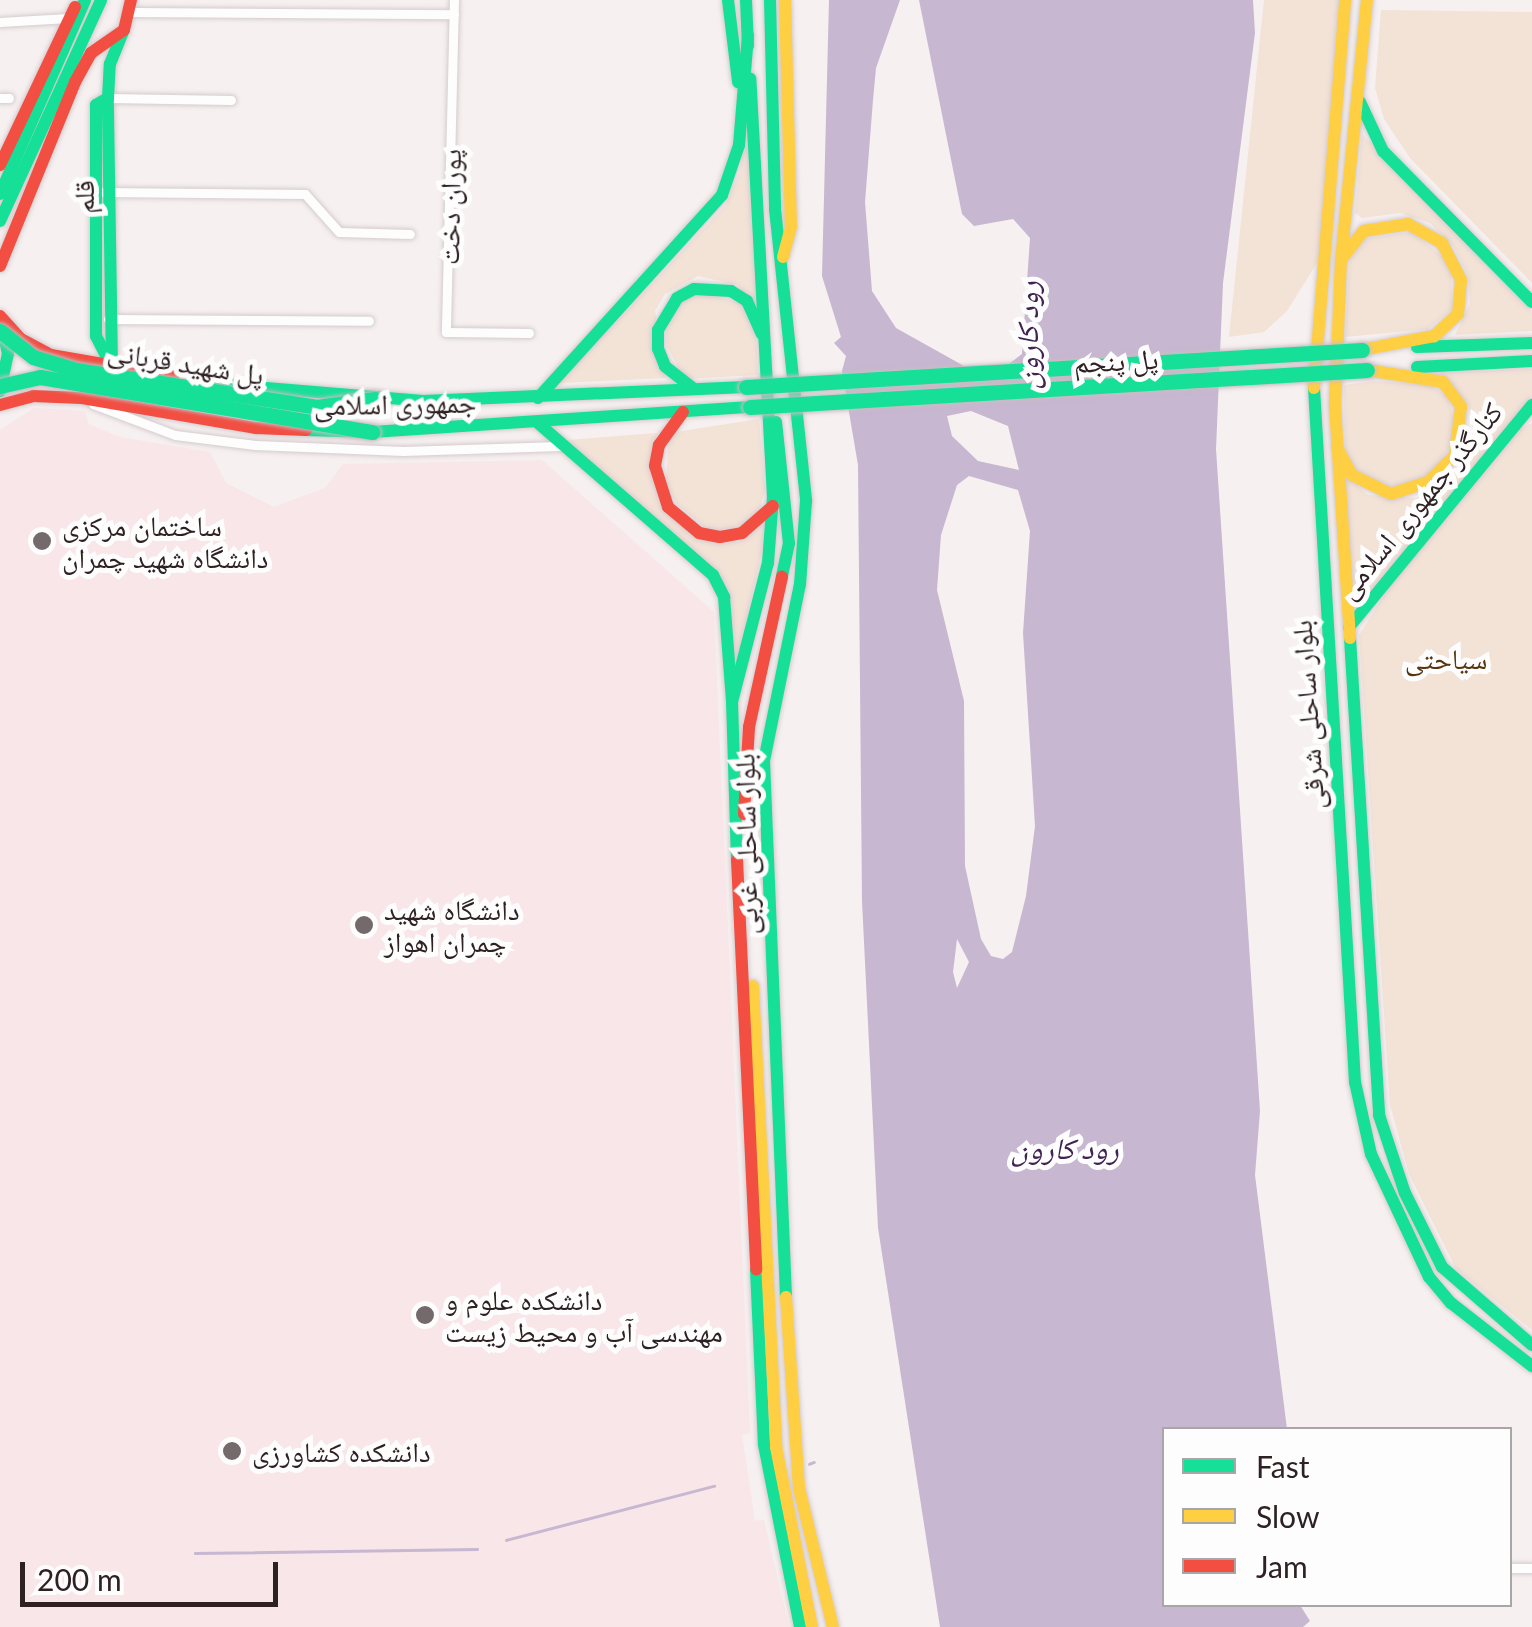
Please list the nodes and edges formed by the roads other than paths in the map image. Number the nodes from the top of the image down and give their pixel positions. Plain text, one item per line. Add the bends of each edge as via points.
1 (82, 0) edge
2 (101, 0) edge
3 (454, 0) edge
4 (728, 0) edge
5 (746, 0) edge
6 (770, 0) edge
7 (785, 0) edge
8 (1346, 0) edge
9 (1367, 0) edge
10 (132, 6) edge
11 (454, 14) junction
12 (68, 18) junction
13 (0, 22) edge
14 (124, 30) junction
15 (748, 35) junction
16 (1358, 94) junction
17 (108, 98) junction
18 (230, 100) dead end
19 (740, 127) junction
20 (6, 181) edge
21 (102, 192) junction
22 (8, 222) edge
23 (0, 234) edge
24 (410, 234) dead end
25 (1341, 260) junction
26 (0, 266) edge
27 (780, 269) junction
28 (1532, 302) edge
29 (0, 315) edge
30 (108, 319) junction
31 (369, 321) dead end
32 (0, 332) edge
33 (529, 333) dead end
34 (762, 334) junction
35 (1532, 343) edge
36 (1362, 350) junction
37 (52, 354) junction
38 (1532, 361) edge
39 (764, 364) junction
40 (112, 366) junction
41 (1366, 370) junction
42 (746, 387) joint
43 (0, 388) edge
44 (694, 389) junction
45 (44, 396) junction
46 (82, 398) junction
47 (538, 398) junction
48 (376, 399) junction
49 (0, 405) edge
50 (750, 407) joint
51 (683, 412) junction
52 (1528, 412) edge
53 (538, 422) junction
54 (372, 432) junction
55 (566, 446) junction
56 (1337, 447) junction
57 (773, 506) junction
58 (1348, 630) junction
59 (1328, 648) junction
60 (1349, 648) junction
61 (732, 702) junction
62 (1532, 1345) edge
63 (1532, 1366) edge
64 (800, 1627) edge
65 (812, 1627) edge
66 (833, 1627) edge

1 - 12 main road
1 - 20 main road
2 - 20 main road
3 - 11 street, پوران دخت
4 - 19 main road
5 - 15 main road, بلوار ساحلی غربی
6 - 27 main road, بلوار ساحلی غربی
7 - 27 main road via 790,228
8 - 59 main road, بلوار ساحلی شرقی via 1314,346
9 - 16 main road, بلوار ساحلی شرقی
10 - 11 street
10 - 14 main road
11 - 33 street, پوران دخت via 446,332
12 - 13 street
12 - 20 main road
14 - 17 main road, قلم via 110,64
14 - 22 main road via 91,53
15 - 19 main road
15 - 34 main road, بلوار ساحلی غربی
16 - 25 main road, بلوار ساحلی شرقی
16 - 28 main road via 1382,151
17 - 18 street
17 - 21 main road, قلم
19 - 47 main road via 722,195
20 - 22 main road
21 - 24 street via 305,194 339,232
21 - 30 main road, قلم
21 - 40 main road via 96,336
22 - 23 main road
22 - 26 main road
25 - 36 main road via 1364,231 1408,224 1442,243 1461,280 1458,314 1434,336
25 - 56 main road, بلوار ساحلی شرقی
27 - 66 main road, بلوار ساحلی غربی via 806,501 800,584 764,780 790,1390 799,1488
29 - 37 main road via 21,340
29 - 43 main road via 8,354
30 - 31 street
30 - 40 main road, قلم
32 - 48 main road, پل شهید قربانی, bridge via 33,357 76,370 317,407
34 - 39 main road, بلوار ساحلی غربی
34 - 44 main road via 746,301 731,290 694,289 677,298 664,312 658,349 678,380
35 - 36 main road
36 - 42 main road, پل پنجم, bridge
37 - 40 main road, جمهوری اسلامی
37 - 45 main road via 30,372
38 - 41 main road
39 - 57 main road, بلوار ساحلی غربی
39 - 65 main road, بلوار ساحلی غربی via 781,443 789,542 749,727 744,804 776,1447
40 - 48 main road, جمهوری اسلامی
41 - 50 main road, پل پنجم, bridge
41 - 56 main road via 1443,382 1461,406 1455,455 1428,482 1391,494 1352,474
42 - 44 main road, جمهوری اسلامی
43 - 54 main road, پل شهید قربانی, bridge via 40,377
44 - 47 main road, جمهوری اسلامی
45 - 46 main road, جمهوری اسلامی
45 - 49 main road, جمهوری اسلامی
46 - 54 main road, جمهوری اسلامی via 256,428
46 - 55 street via 128,422 255,445 403,451
47 - 48 main road, جمهوری اسلامی
50 - 51 main road, جمهوری اسلامی
51 - 53 main road, جمهوری اسلامی
51 - 57 main road via 659,445 655,466 668,508 698,533 720,537 742,533
52 - 58 main road, کنارگذر جمهوری اسلامی
53 - 54 main road, جمهوری اسلامی
53 - 55 main road
55 - 61 main road via 713,575 724,597
56 - 58 main road, بلوار ساحلی شرقی
57 - 61 main road, بلوار ساحلی غربی via 762,597
58 - 60 main road, بلوار ساحلی شرقی
59 - 60 main road
59 - 63 main road, بلوار ساحلی شرقی via 1360,1118 1390,1199 1430,1277 1452,1303
60 - 62 main road, بلوار ساحلی شرقی via 1379,1115 1405,1193 1442,1267
61 - 64 main road, بلوار ساحلی غربی via 764,1445

